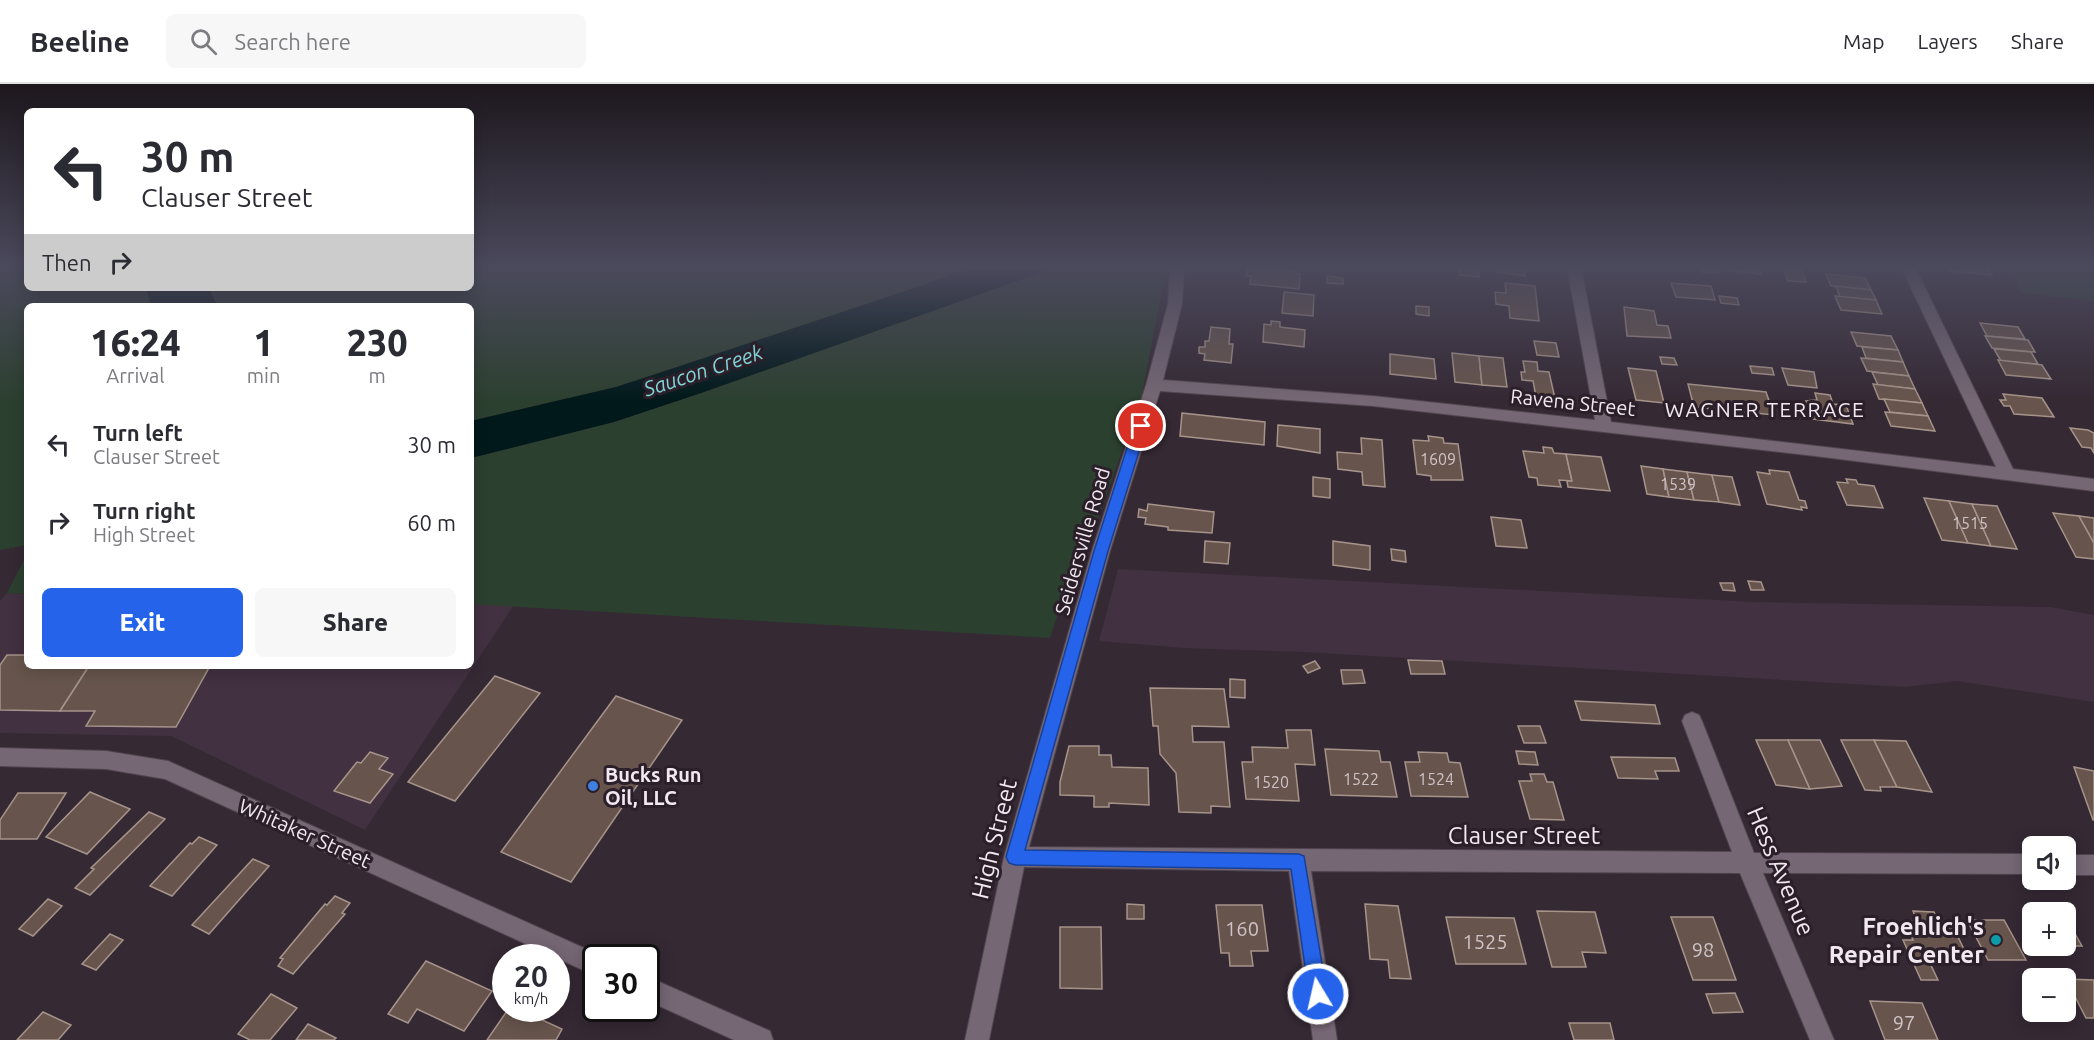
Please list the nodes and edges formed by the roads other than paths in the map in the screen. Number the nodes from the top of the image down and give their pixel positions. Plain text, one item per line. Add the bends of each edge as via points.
1 (1172, 312) edge
2 (1582, 312) edge
3 (1929, 312) edge
4 (1154, 385) junction
5 (1604, 426) junction
6 (2008, 475) junction
7 (2094, 484) edge
8 (1073, 654) joint
9 (1692, 722) dead end
10 (0, 757) edge
11 (1015, 857) junction
12 (1299, 861) junction
13 (1749, 862) junction
14 (2022, 864) edge
15 (2076, 864) edge
16 (2094, 865) edge
17 (582, 959) edge
18 (660, 994) edge
19 (761, 1040) edge
20 (977, 1040) edge
21 (1325, 1040) edge
22 (1821, 1040) edge

1 - 4 street, Seidersville Road
2 - 5 street
3 - 6 street
4 - 5 street, Ravena Street via 1373,401
4 - 8 street, Seidersville Road
5 - 6 street, Ravena Street
6 - 7 street, Ravena Street
8 - 11 street, High Street
9 - 13 street, Hess Avenue
10 - 17 street, Whitaker Street via 88,758 135,762 168,770
11 - 12 street, Clauser Street
11 - 20 street, High Street
12 - 13 street, Clauser Street
12 - 21 street
13 - 14 street, Clauser Street
13 - 22 street, Hess Avenue
15 - 16 street
18 - 19 street

